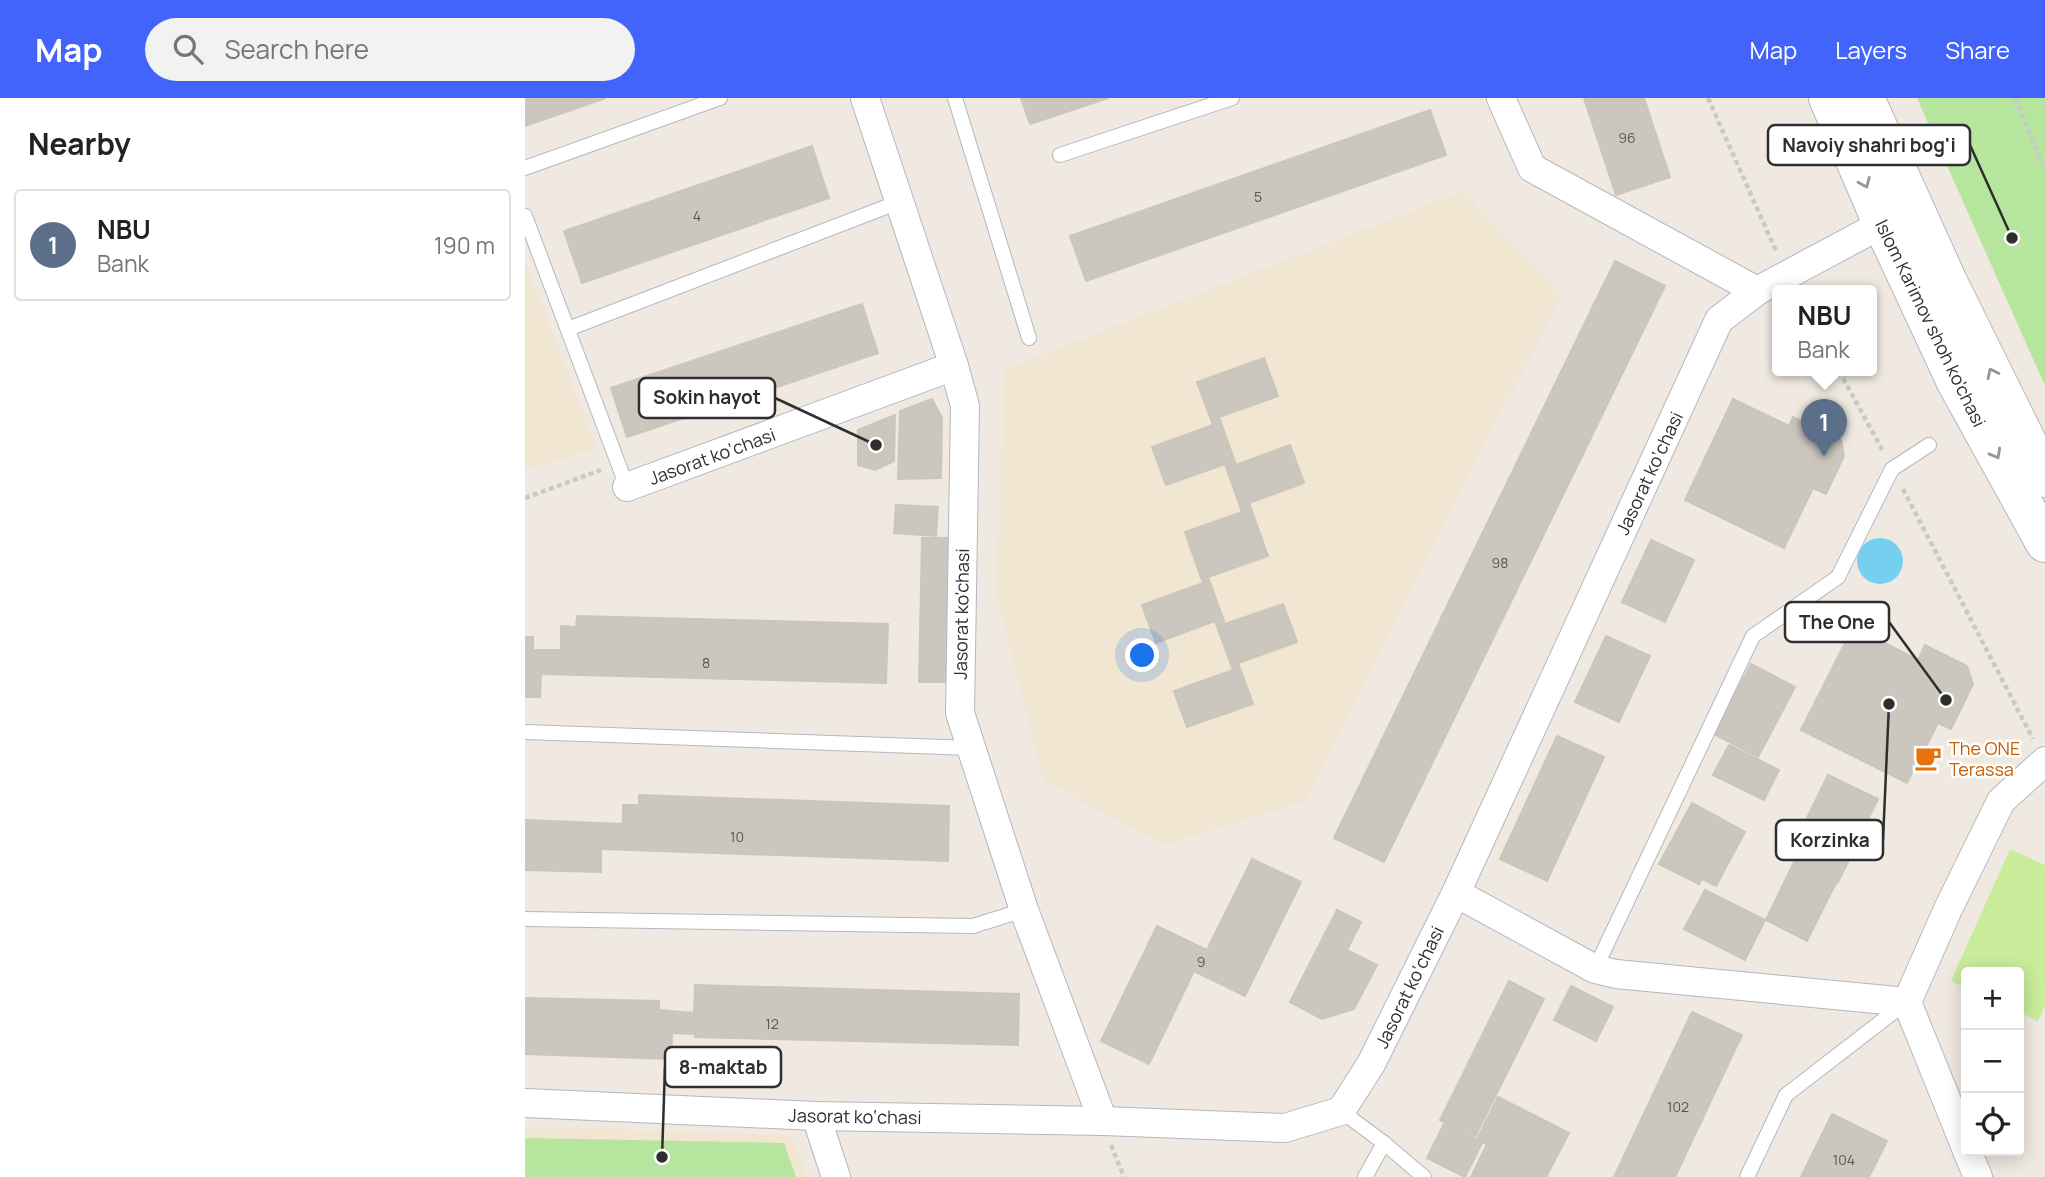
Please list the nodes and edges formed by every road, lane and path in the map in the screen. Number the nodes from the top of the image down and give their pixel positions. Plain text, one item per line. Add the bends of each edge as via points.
1 (720, 98) edge
2 (865, 98) edge
3 (955, 98) edge
4 (1231, 98) edge
5 (1501, 98) edge
6 (1708, 98) edge
7 (1828, 98) edge
8 (1865, 98) edge
9 (2015, 98) edge
10 (1060, 155) dead end
11 (525, 168) edge
12 (2045, 170) edge
13 (898, 202) junction
14 (525, 216) edge
15 (1898, 216) junction
16 (1786, 275) junction
17 (1757, 291) junction
18 (568, 329) junction
19 (1029, 338) dead end
20 (954, 366) junction
21 (1842, 376) edge
22 (1929, 445) dead end
23 (1892, 469) junction
24 (623, 475) junction
25 (2045, 478) edge
26 (525, 498) edge
27 (2045, 543) edge
28 (525, 732) edge
29 (971, 748) junction
30 (2045, 762) edge
31 (1456, 893) junction
32 (1024, 910) junction
33 (525, 919) edge
34 (1595, 969) junction
35 (1907, 1002) junction
36 (525, 1103) edge
37 (1341, 1111) junction
38 (816, 1116) junction
39 (1103, 1121) junction
40 (1961, 1134) edge
41 (1384, 1143) junction
42 (1970, 1156) edge
43 (836, 1177) edge
44 (1365, 1177) edge
45 (1424, 1177) edge
46 (1747, 1177) edge
47 (1978, 1177) edge

1 - 11 lane
2 - 13 street, Jasorat ko'chasi
3 - 19 lane
4 - 10 lane
5 - 17 street via 1532,168
6 - 16 path
7 -> 15 main road, Islom Karimov shoh ko'chasi
8 - 15 main road, Islom Karimov shoh ko'chasi
9 - 12 path
13 - 18 lane
13 - 20 street, Jasorat ko'chasi
14 - 18 lane
15 - 16 street, Jasorat ko‘chasi
25 -> 15 main road, Islom Karimov shoh ko'chasi via 2002,394
15 -> 27 main road, Islom Karimov shoh ko'chasi via 1956,382
16 - 17 street, Jasorat ko‘chasi
17 - 31 street, Jasorat ko‘chasi via 1719,320
18 - 24 lane
20 - 24 street, Jasorat ko‘chasi
20 - 29 street, Jasorat ko'chasi via 965,406 960,713
21 - 23 path
22 - 23 lane
23 - 30 path
23 - 34 lane via 1838,577 1753,636
24 - 26 path
28 - 29 lane
29 - 32 street, Jasorat ko'chasi
30 - 35 street via 2001,802
31 - 34 street
31 - 37 street, Jasorat ko‘chasi via 1371,1063
32 - 33 lane via 973,926
32 - 39 street, Jasorat ko'chasi
34 - 35 street
35 - 40 street
35 - 46 lane via 1786,1095
36 - 38 street, Jasorat ko‘chasi
37 - 39 street, Jasorat ko‘chasi via 1285,1128
37 - 41 lane
38 - 39 street, Jasorat ko‘chasi
38 - 43 street
41 - 44 lane
41 - 45 lane
42 - 47 street

